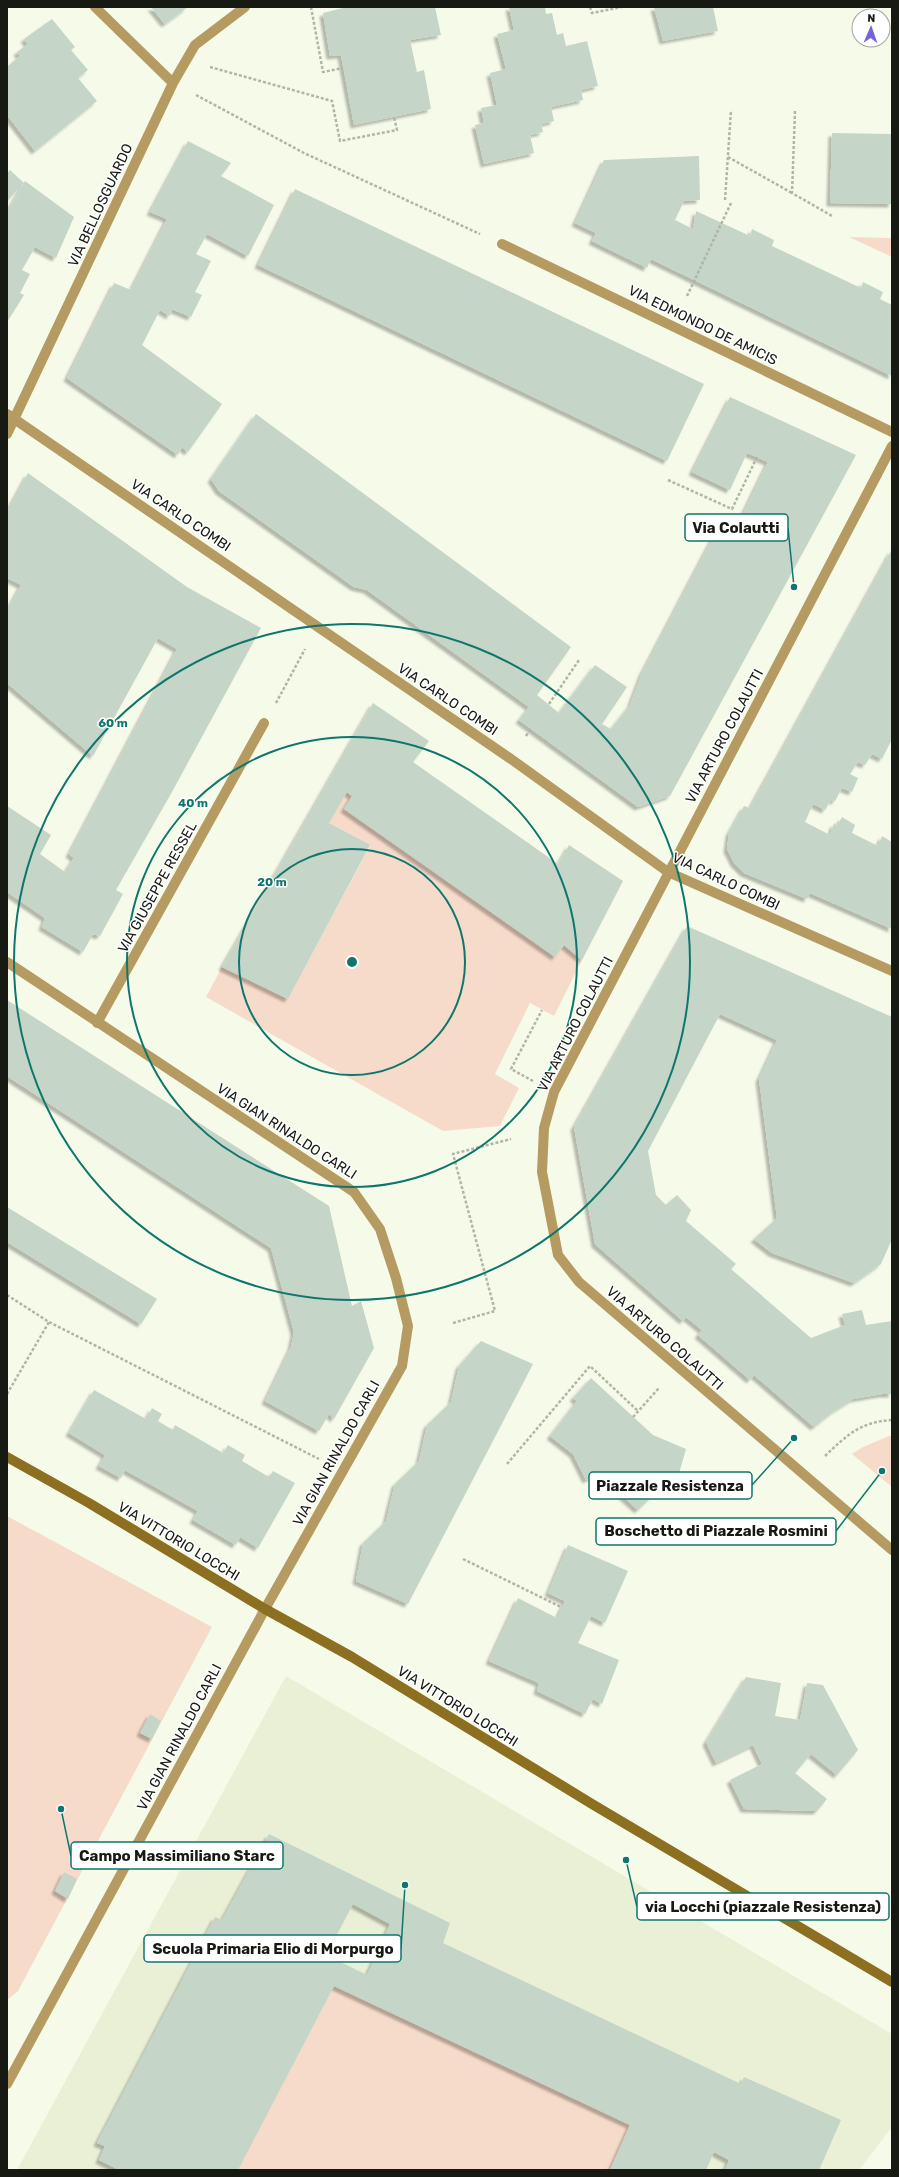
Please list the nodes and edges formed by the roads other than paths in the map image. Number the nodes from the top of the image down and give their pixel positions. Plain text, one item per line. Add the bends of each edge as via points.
1 (95, 7) edge
2 (245, 7) edge
3 (173, 83) junction
4 (502, 244) dead end
5 (11, 417) edge
6 (892, 432) edge
7 (7, 434) edge
8 (892, 446) edge
9 (264, 723) dead end
10 (668, 872) junction
11 (7, 962) edge
12 (892, 971) edge
13 (98, 1023) junction
14 (7, 1458) edge
15 (892, 1550) edge
16 (264, 1609) junction
17 (892, 1982) edge
18 (7, 2084) edge

1 - 3 street
2 - 3 street, VIA BELLOSGUARDO via 195,45
3 - 5 street, VIA BELLOSGUARDO
4 - 6 street, VIA EDMONDO DE AMICIS
5 - 7 street, VIA BELLOSGUARDO
5 - 10 street, VIA CARLO COMBI via 511,759
8 - 10 street, VIA ARTURO COLAUTTI
9 - 13 street, VIA GIUSEPPE RESSEL
10 - 12 street, VIA CARLO COMBI
10 - 15 street, VIA ARTURO COLAUTTI via 554,1092 544,1128 542,1172 558,1254 579,1282
11 - 13 street, VIA GIAN RINALDO CARLI
13 - 16 street, VIA GIAN RINALDO CARLI via 354,1192 380,1229 396,1278 408,1326 402,1366
14 - 16 main road, VIA VITTORIO LOCCHI via 89,1503
16 - 17 main road, VIA VITTORIO LOCCHI via 352,1657 592,1804
16 - 18 street, VIA GIAN RINALDO CARLI

